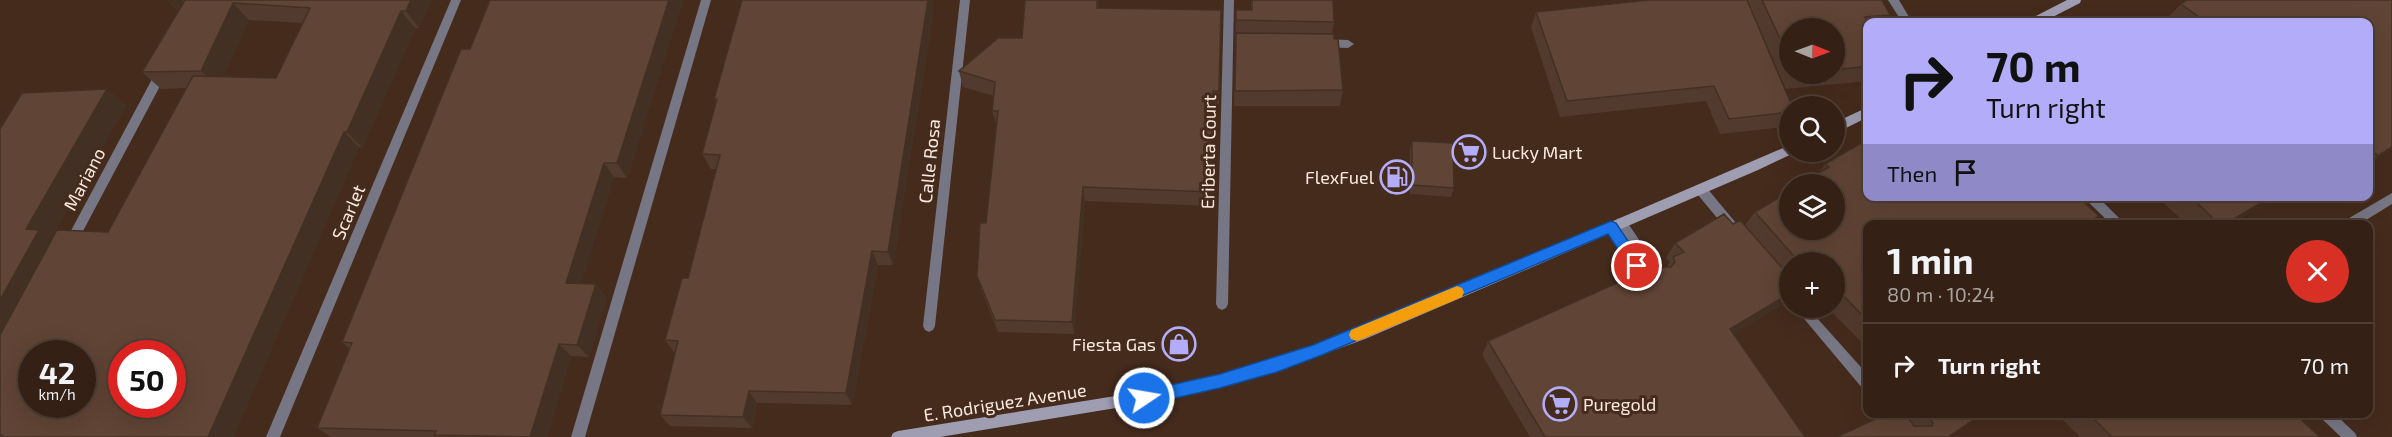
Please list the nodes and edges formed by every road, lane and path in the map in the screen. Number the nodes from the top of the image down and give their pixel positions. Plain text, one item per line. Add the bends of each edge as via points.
1 (456, 0) edge
2 (706, 0) edge
3 (965, 0) edge
4 (1228, 0) edge
5 (1893, 0) edge
6 (2076, 0) edge
7 (1904, 18) edge
8 (2042, 18) edge
9 (1306, 43) edge
10 (1348, 44) dead end
11 (166, 62) edge
12 (1863, 114) edge
13 (1845, 123) edge
14 (1779, 155) edge
15 (1702, 191) junction
16 (2392, 198) edge
17 (2094, 201) edge
18 (2114, 220) edge
19 (2356, 220) edge
20 (1616, 225) junction
21 (1738, 234) edge
22 (61, 260) edge
23 (1652, 278) edge
24 (1222, 304) dead end
25 (1811, 318) edge
26 (929, 327) dead end
27 (1863, 379) edge
28 (2330, 418) edge
29 (273, 437) edge
30 (578, 437) edge
31 (898, 437) edge
32 (2350, 437) edge

1 - 29 street, Scarlet
2 - 30 street
3 - 26 street, Calle Rosa
4 - 24 street, Eriberta Court via 1232,42
5 - 7 street
6 - 8 main road
9 - 10 street
11 - 22 street, Mariano
12 - 13 main road
14 - 15 main road, E. Rodriguez Avenue
15 - 20 main road, E. Rodriguez Avenue
15 - 21 street
16 - 19 street
17 - 18 street
20 - 23 street
20 - 31 main road, E. Rodriguez Avenue via 1277,365 1144,398
25 - 27 street
28 - 32 street

